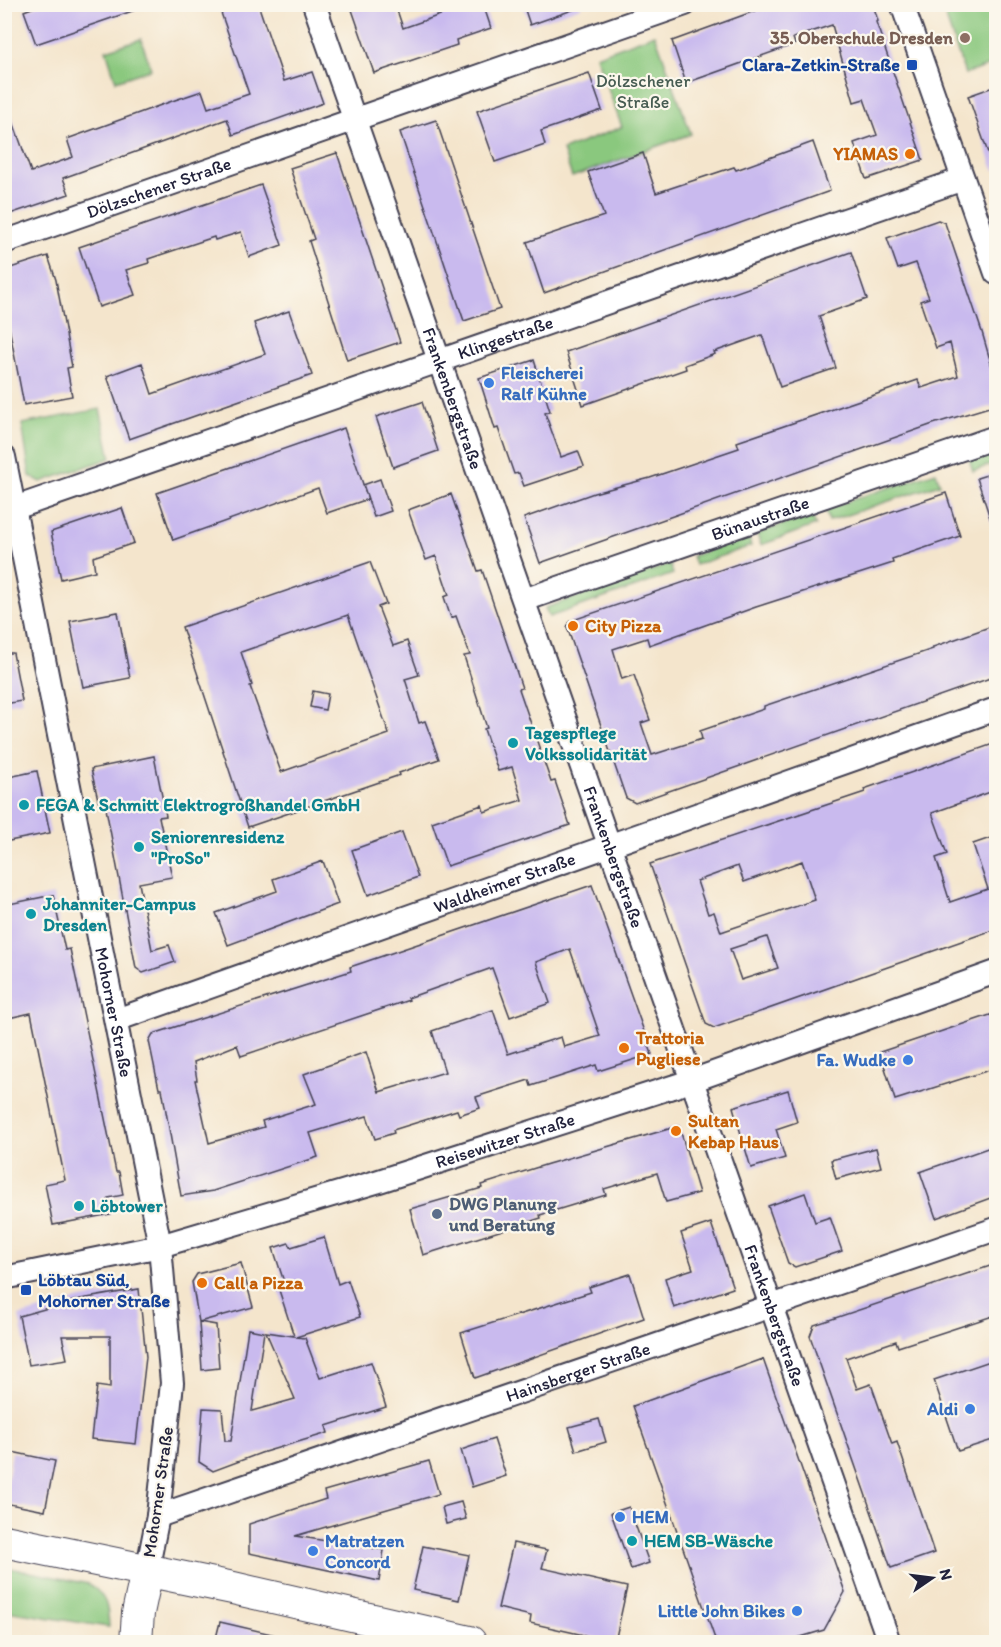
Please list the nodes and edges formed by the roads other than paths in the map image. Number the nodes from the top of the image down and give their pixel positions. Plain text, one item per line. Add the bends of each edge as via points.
1 (314, 4) edge
2 (685, 4) edge
3 (902, 4) edge
4 (355, 120) junction
5 (963, 179) junction
6 (4, 242) edge
7 (996, 273) edge
8 (439, 361) junction
9 (996, 436) edge
10 (4, 457) edge
11 (15, 508) junction
12 (524, 600) junction
13 (996, 709) edge
14 (611, 845) junction
15 (996, 972) edge
16 (116, 1020) junction
17 (694, 1080) junction
18 (996, 1229) edge
19 (160, 1246) junction
20 (4, 1278) edge
21 (772, 1306) junction
22 (158, 1516) junction
23 (4, 1541) edge
24 (147, 1570) junction
25 (136, 1642) edge
26 (470, 1642) edge
27 (890, 1642) edge

1 - 4 street, Frankenbergstraße
2 - 4 street, Dölzschener Straße
3 - 5 street
4 - 6 street, Dölzschener Straße
4 - 8 street, Frankenbergstraße
5 - 7 street
5 - 8 street, Klingestraße
8 - 11 street, Klingestraße
8 - 12 street, Frankenbergstraße
9 - 12 street, Bünaustraße
10 - 11 street, Mohorner Straße
11 - 16 street, Mohorner Straße
12 - 14 street, Frankenbergstraße
13 - 14 street, Waldheimer Straße
14 - 16 street, Waldheimer Straße
14 - 17 street, Frankenbergstraße
15 - 17 street, Reisewitzer Straße
16 - 19 street, Mohorner Straße
17 - 19 street, Reisewitzer Straße
17 - 21 street, Frankenbergstraße
18 - 21 street, Hainsberger Straße
19 - 20 street, Reisewitzer Straße
19 - 22 street, Mohorner Straße via 172,1383
21 - 22 street, Hainsberger Straße
21 - 27 street, Frankenbergstraße
22 - 24 street, Mohorner Straße
23 - 24 main road
24 - 25 main road
24 - 26 main road

